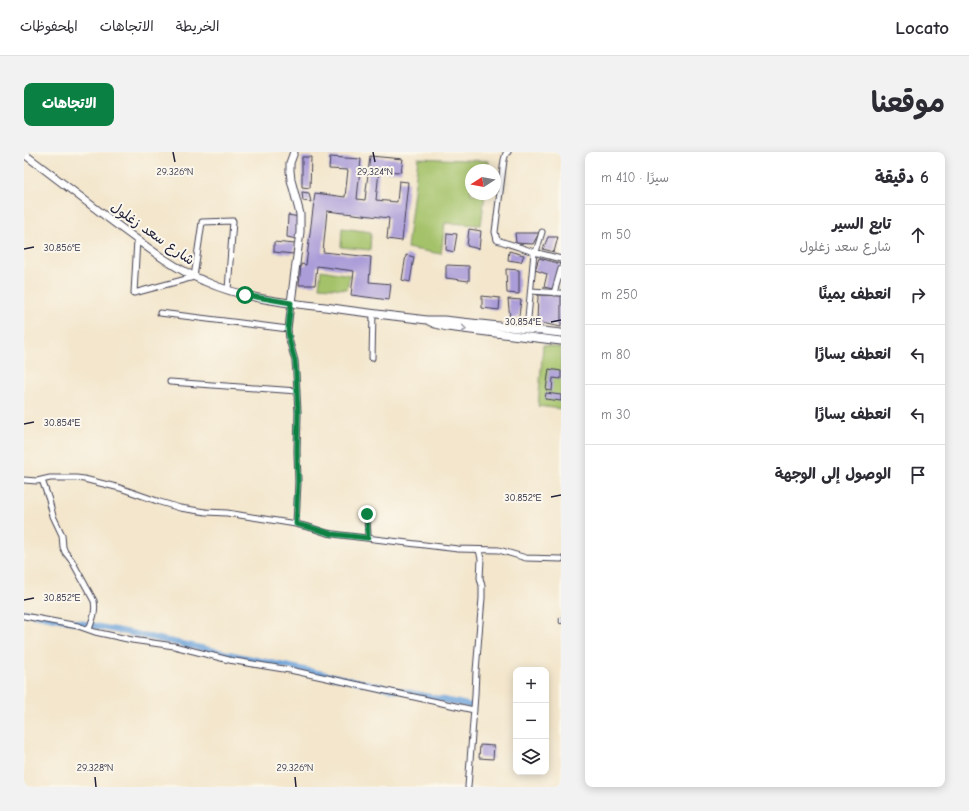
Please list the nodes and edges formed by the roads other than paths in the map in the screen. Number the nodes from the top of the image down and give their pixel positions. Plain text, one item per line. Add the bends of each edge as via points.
1 (294, 152) edge
2 (508, 152) edge
3 (24, 154) edge
4 (542, 232) dead end
5 (137, 240) junction
6 (535, 252) junction
7 (561, 259) edge
8 (561, 269) edge
9 (194, 277) junction
10 (228, 290) junction
11 (531, 291) junction
12 (554, 293) junction
13 (561, 293) edge
14 (291, 303) junction
15 (160, 313) dead end
16 (373, 313) junction
17 (427, 320) junction
18 (288, 329) junction
19 (527, 329) junction
20 (561, 333) edge
21 (561, 341) edge
22 (372, 358) dead end
23 (170, 382) dead end
24 (297, 391) junction
25 (24, 480) edge
26 (42, 480) junction
27 (367, 514) dead end
28 (296, 524) junction
29 (368, 538) junction
30 (479, 550) junction
31 (561, 558) edge
32 (24, 616) edge
33 (90, 628) junction
34 (474, 710) junction
35 (468, 787) edge

1 - 14 main road via 290,171 300,214 300,232
2 - 6 street via 504,160 497,240
3 - 5 main road, شارع سعد زغلول
4 - 6 street
5 - 9 main road, شارع سعد زغلول
5 - 9 street via 134,292
6 - 7 street
6 - 11 street
8 - 12 street
9 - 10 main road, شارع سعد زغلول
9 - 10 street via 202,222 233,221
10 - 14 main road, شارع سعد زغلول
11 - 12 street
11 - 19 street
12 - 13 street
14 - 16 main road, شارع سعد زغلول
14 - 18 street
15 - 18 street
16 - 17 main road, شارع سعد زغلول
16 - 22 street
17 - 19 main road, شارع سعد زغلول
17 -> 21 main road, شارع سعد زغلول via 447,327
18 - 24 street via 295,361
19 - 20 main road, شارع سعد زغلول
23 - 24 street
24 - 28 street
25 - 26 street
26 - 28 street via 84,479 180,508
26 - 33 street via 53,516 62,534 63,547 94,601
27 - 29 street
28 - 29 street via 332,534
29 - 30 street
30 - 31 street via 499,550 526,558
30 - 34 street via 482,598
32 - 33 street
33 - 34 street via 94,632 174,646 229,660 290,670
34 - 35 street

